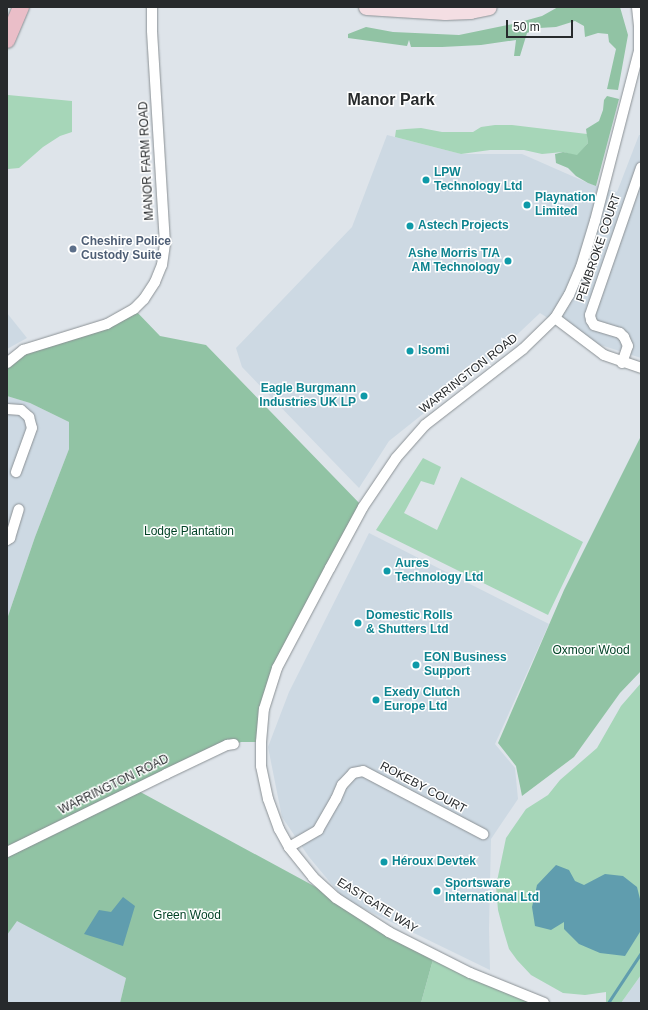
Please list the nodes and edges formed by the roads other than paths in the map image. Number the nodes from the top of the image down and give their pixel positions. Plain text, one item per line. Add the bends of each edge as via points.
1 (21, 7) edge
2 (152, 7) edge
3 (366, 7) edge
4 (489, 7) edge
5 (637, 7) edge
6 (7, 40) edge
7 (641, 168) edge
8 (555, 318) junction
9 (7, 363) edge
10 (622, 363) junction
11 (641, 368) edge
12 (7, 409) edge
13 (16, 472) dead end
14 (19, 509) dead end
15 (7, 540) edge
16 (260, 742) joint
17 (234, 744) dead end
18 (483, 834) dead end
19 (289, 848) junction
20 (7, 852) edge
21 (544, 1003) edge

1 - 6 main road
2 - 9 street, MANOR FARM ROAD via 165,244 160,271 144,299 134,309 107,324 22,350
3 - 4 street via 445,12
5 - 8 street, WARRINGTON ROAD via 640,26 639,51 595,221 582,267
7 - 10 street, PEMBROKE COURT via 590,315 590,320 594,324 620,333 624,337 628,346
8 - 10 street via 604,355
8 - 16 street, WARRINGTON ROAD via 523,349 425,425 382,478 363,507 277,668 264,709
10 - 11 street
12 - 13 street via 21,410 29,417 32,428
14 - 15 street via 10,538
16 - 19 street, EASTGATE WAY via 261,766 268,799
17 - 20 street, WARRINGTON ROAD via 166,774
18 - 19 street, ROKEBY COURT via 363,771 353,773 342,785 318,830
19 - 21 street, EASTGATE WAY via 312,877 336,898 389,932 470,973

